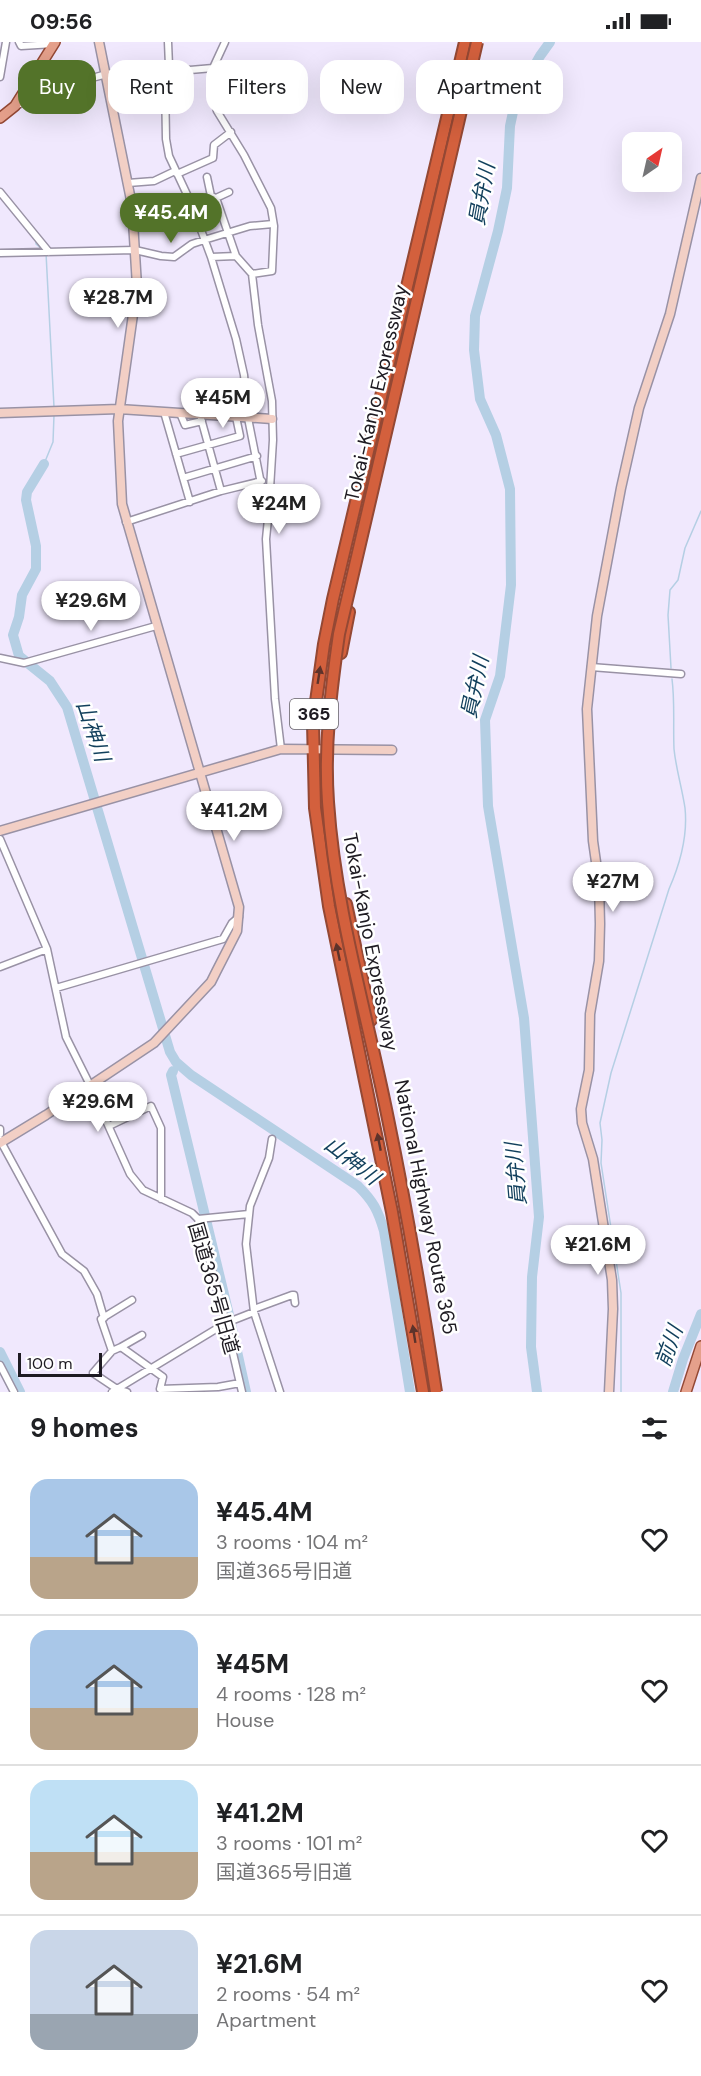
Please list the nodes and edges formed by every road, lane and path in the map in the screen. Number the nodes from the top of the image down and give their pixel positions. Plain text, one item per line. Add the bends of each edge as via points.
1 (6, 42) edge
2 (19, 42) edge
3 (99, 42) edge
4 (168, 42) edge
5 (225, 42) edge
6 (465, 42) edge
7 (477, 42) edge
8 (482, 42) edge
9 (55, 43) edge
10 (169, 60) edge
11 (217, 60) edge
12 (106, 74) junction
13 (0, 77) edge
14 (15, 106) junction
15 (166, 114) edge
16 (219, 114) edge
17 (0, 118) edge
18 (231, 132) junction
19 (176, 172) junction
20 (207, 177) dead end
21 (701, 178) edge
22 (129, 183) junction
23 (0, 192) edge
24 (229, 192) dead end
25 (214, 197) junction
26 (190, 202) junction
27 (161, 212) dead end
28 (134, 224) junction
29 (273, 224) junction
30 (165, 225) dead end
31 (230, 234) junction
32 (204, 240) junction
33 (135, 250) junction
34 (50, 252) junction
35 (0, 253) edge
36 (236, 256) junction
37 (211, 257) junction
38 (252, 274) junction
39 (119, 409) junction
40 (164, 412) junction
41 (0, 413) edge
42 (236, 417) junction
43 (201, 418) junction
44 (248, 418) junction
45 (272, 419) junction
46 (208, 445) junction
47 (176, 454) junction
48 (257, 456) junction
49 (215, 469) junction
50 (183, 478) junction
51 (262, 482) junction
52 (221, 491) junction
53 (190, 502) junction
54 (268, 519) junction
55 (126, 522) junction
56 (156, 626) junction
57 (0, 658) edge
58 (591, 667) junction
59 (681, 674) dead end
60 (332, 748) junction
61 (281, 749) junction
62 (313, 749) junction
63 (392, 750) dead end
64 (200, 773) junction
65 (0, 831) edge
66 (0, 839) edge
67 (239, 916) junction
68 (47, 949) junction
69 (0, 967) edge
70 (57, 988) junction
71 (90, 1085) junction
72 (109, 1126) junction
73 (0, 1138) edge
74 (272, 1139) dead end
75 (161, 1199) junction
76 (249, 1214) junction
77 (203, 1218) junction
78 (132, 1300) dead end
79 (295, 1303) dead end
80 (254, 1310) junction
81 (104, 1318) junction
82 (229, 1321) junction
83 (142, 1335) dead end
84 (701, 1346) edge
85 (121, 1347) junction
86 (112, 1351) junction
87 (0, 1365) edge
88 (151, 1369) junction
89 (3, 1378) edge
90 (240, 1383) junction
91 (114, 1390) edge
92 (160, 1391) edge
93 (14, 1392) edge
94 (127, 1392) edge
95 (242, 1392) edge
96 (280, 1392) edge
97 (423, 1392) edge
98 (436, 1392) edge
99 (441, 1392) edge
100 (609, 1392) edge
101 (686, 1392) edge

1 - 13 street
2 - 9 street via 21,46
3 - 12 street
4 - 10 street
5 - 11 street
62 -> 6 highway, National Highway Route 365 / 365 via 317,685 333,598
7 - 98 highway, Tokai-Kanjo Expressway, bridge via 341,623 327,763 337,886 387,1114
8 - 60 highway, National Highway Route 365 / 365 via 351,604 338,675
9 - 14 main road
12 - 14 street
12 - 22 street
14 - 17 main road
15 - 19 street via 166,139
16 - 18 street
18 - 19 street via 214,145 213,158
18 - 29 street via 266,196
19 - 22 street via 154,181
19 - 26 street
20 - 25 street
21 - 58 street via 670,314 639,408 604,575
22 - 28 street
23 - 34 street
24 - 25 street
25 - 26 street
25 - 31 street
26 - 27 street
26 - 32 street
28 - 30 street
28 - 33 street
29 - 31 street via 250,226
29 - 38 street via 272,271
31 - 32 street
31 - 36 street
32 - 33 street via 174,257
32 - 37 street
33 - 34 street
33 - 39 street via 136,298
34 - 35 street
36 - 37 street
36 - 38 street
37 - 44 street via 241,360
38 - 45 street
39 - 40 street
39 - 41 street
39 - 55 street via 118,451
40 - 43 street
40 - 47 street
42 - 43 street
42 - 44 street
42 - 46 street via 240,435
43 - 46 street
44 - 45 street
44 - 48 street
45 - 54 street
46 - 47 street
46 - 49 street
47 - 50 street
48 - 49 street
48 - 51 street
49 - 50 street
49 - 52 street
50 - 53 street
51 - 52 street
51 - 54 street
52 - 53 street
53 - 55 street
54 - 61 street via 274,692
55 - 56 street
56 - 57 street via 28,662
56 - 64 street
58 - 59 street
58 - 100 street via 588,756 600,924 599,961 590,1014 589,1070 581,1109 612,1280
60 - 62 street
60 - 63 street
60 - 99 highway, National Highway Route 365 / 365 via 334,821 342,882 400,1156
61 - 62 street
61 - 64 street
97 -> 62 highway, National Highway Route 365 / 365 via 392,1212 329,906 315,808
64 - 65 street
64 - 67 street
66 - 68 street, 国道365号旧道
67 - 70 street via 223,939
67 - 71 street via 237,931 222,963 203,990 154,1043
68 - 69 street
68 - 70 street, 国道365号旧道
70 - 71 street, 国道365号旧道 via 66,1037
71 - 72 street, 国道365号旧道
71 - 73 street via 46,1115
72 - 75 street, 国道365号旧道 via 134,1180
72 - 75 street via 152,1106 161,1128
73 - 81 street via 62,1254 84,1271
74 - 76 street
75 - 77 street, 国道365号旧道
76 - 77 street
76 - 80 street via 246,1244
77 - 82 street, 国道365号旧道
78 - 81 street
79 - 80 street via 292,1295
80 - 82 street
80 - 96 street
81 - 86 street via 101,1319
82 - 88 street
82 - 90 street, 国道365号旧道
83 - 85 street
84 - 101 main road
85 - 86 street
85 - 88 street
86 - 91 street via 93,1373
87 - 89 street
88 - 91 street
88 - 92 street via 163,1377
89 - 93 street
90 - 92 street
90 - 95 street, 国道365号旧道
91 - 94 street

